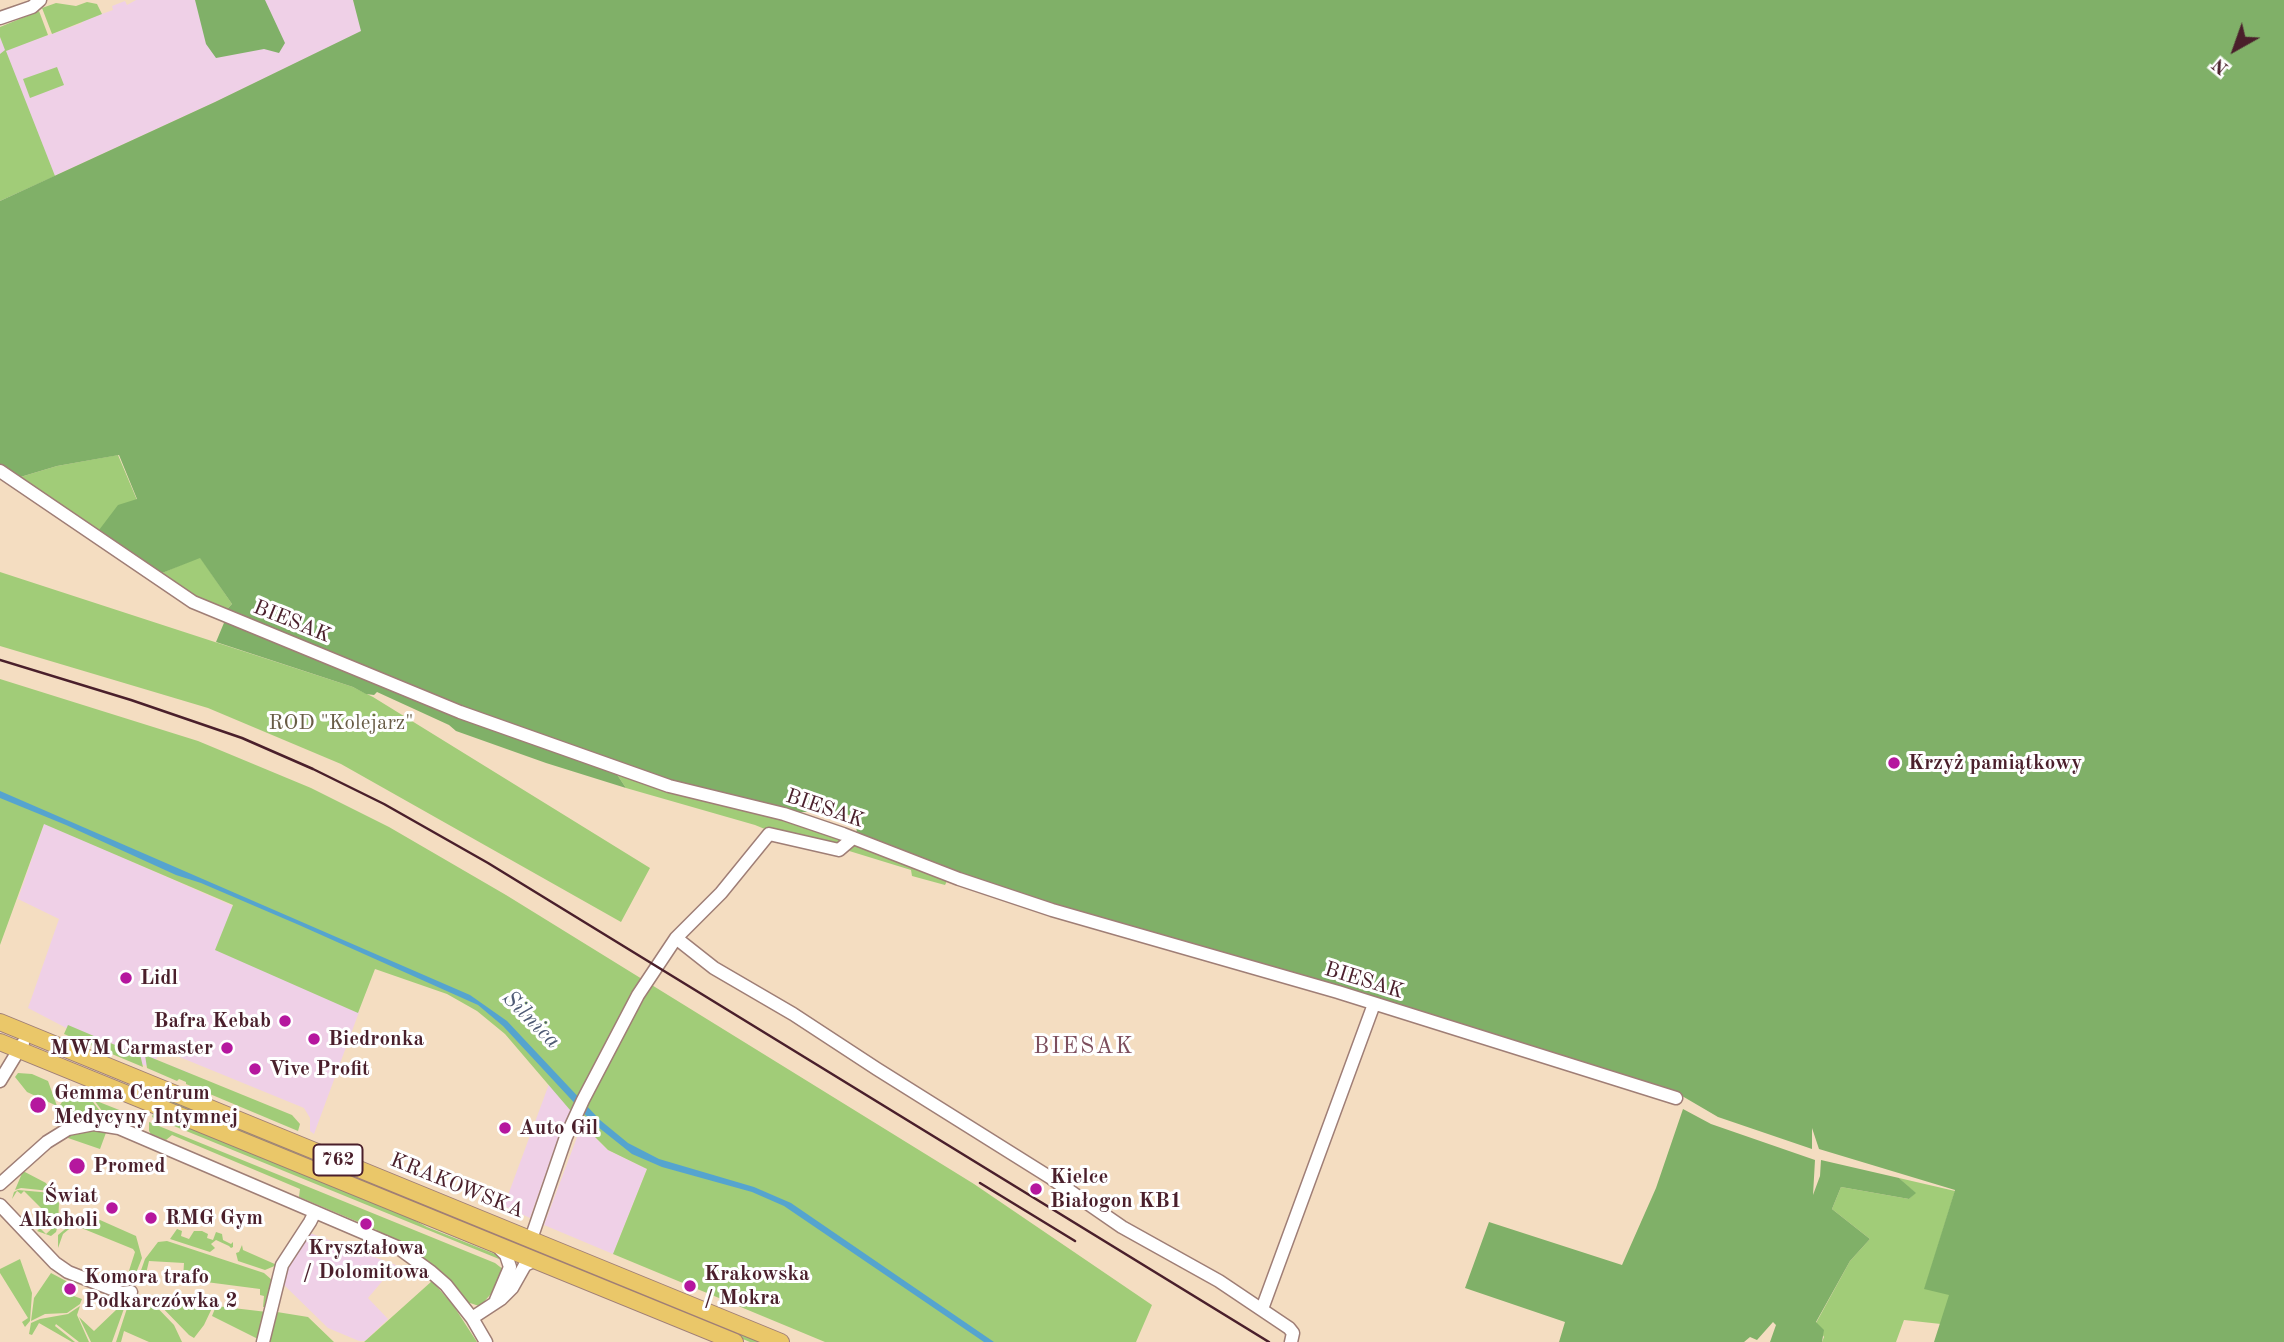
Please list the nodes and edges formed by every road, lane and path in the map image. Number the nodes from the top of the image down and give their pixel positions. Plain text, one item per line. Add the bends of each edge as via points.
1 (40, 0) edge
2 (0, 18) edge
3 (0, 471) edge
4 (853, 838) junction
5 (676, 938) junction
6 (1374, 1004) junction
7 (0, 1022) edge
8 (28, 1034) junction
9 (0, 1042) edge
10 (19, 1050) junction
11 (0, 1082) edge
12 (1676, 1098) dead end
13 (0, 1184) edge
14 (0, 1205) edge
15 (314, 1212) junction
16 (531, 1239) junction
17 (494, 1244) junction
18 (536, 1261) junction
19 (131, 1292) dead end
20 (494, 1303) junction
21 (1262, 1309) junction
22 (472, 1318) junction
23 (718, 1339) edge
24 (263, 1342) edge
25 (486, 1342) edge
26 (735, 1342) edge
27 (781, 1342) edge
28 (1291, 1342) edge

1 - 2 street
3 - 4 street, BIESAK via 193,602 512,731 669,786 784,814
4 - 5 street via 839,850 769,834 721,893
4 - 6 street, BIESAK via 1024,901
5 - 16 street via 638,995 580,1105
5 - 21 street via 714,968 793,1014 1122,1227
6 - 12 street, BIESAK
6 - 21 street
7 - 8 main road, KRAKOWSKA / 762
8 - 10 street
8 - 16 main road, KRAKOWSKA / 762
9 - 10 main road, KRAKOWSKA / 762
10 - 11 street
10 - 17 main road, KRAKOWSKA / 762
13 - 15 street via 54,1136 74,1126 99,1124 119,1128
14 - 19 street via 55,1264 121,1293
15 - 22 street via 384,1240 410,1256 446,1285
15 - 24 street via 282,1265
16 - 27 main road, KRAKOWSKA / 762
17 - 18 main road, KRAKOWSKA / 762
17 - 20 street via 506,1255 510,1267
18 - 20 street via 525,1265 507,1293
18 - 23 main road, KRAKOWSKA / 762
20 - 22 street
21 - 28 street via 1289,1328
22 - 25 street
23 - 26 main road, KRAKOWSKA / 762

